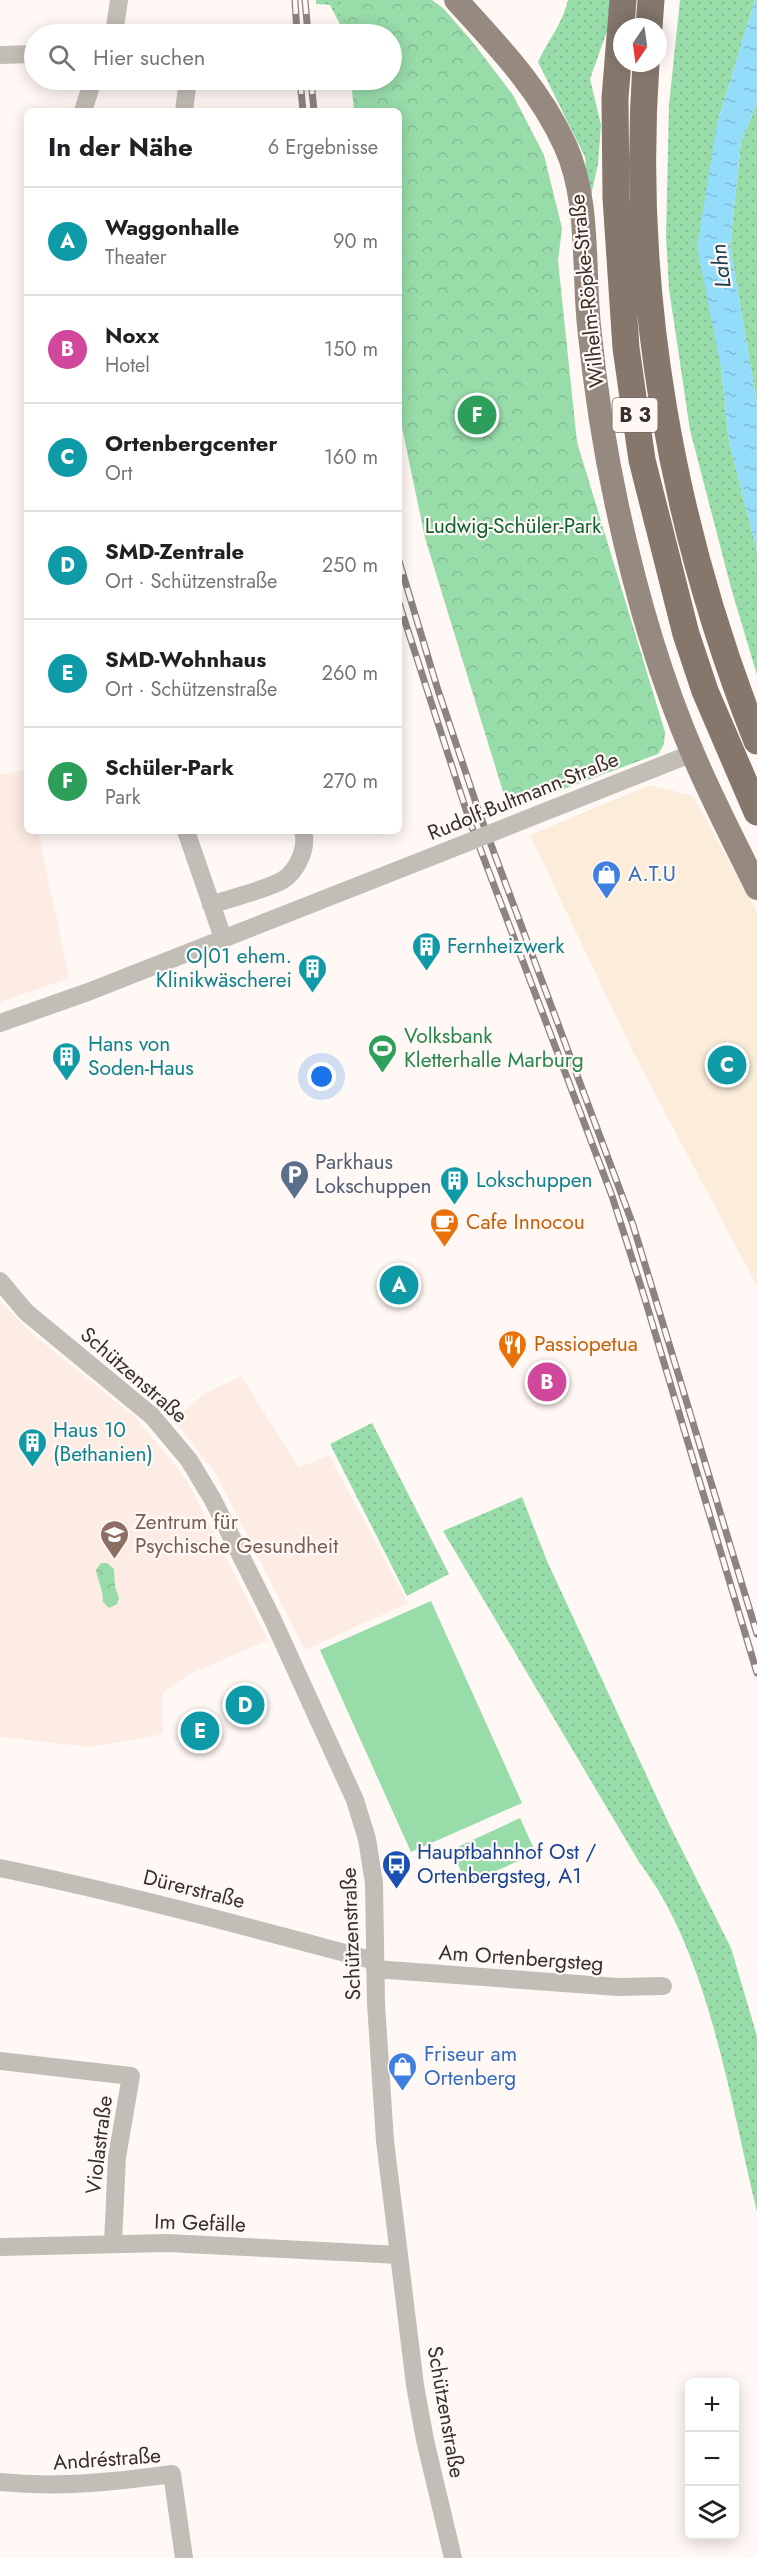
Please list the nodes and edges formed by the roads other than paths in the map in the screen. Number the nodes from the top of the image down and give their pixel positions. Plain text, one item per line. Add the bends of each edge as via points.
1 (119, 0) edge
2 (456, 0) edge
3 (623, 0) edge
4 (651, 0) edge
5 (650, 18) edge
6 (115, 24) edge
7 (24, 54) edge
8 (0, 55) edge
9 (646, 72) edge
10 (90, 90) edge
11 (187, 90) edge
12 (84, 108) edge
13 (184, 108) edge
14 (757, 741) edge
15 (693, 753) junction
16 (757, 812) edge
17 (187, 834) edge
18 (304, 834) edge
19 (757, 888) edge
20 (211, 906) junction
21 (223, 938) junction
22 (0, 1023) edge
23 (0, 1281) edge
24 (0, 1868) edge
25 (375, 1965) junction
26 (663, 1986) dead end
27 (0, 2061) edge
28 (113, 2243) junction
29 (0, 2247) edge
30 (399, 2254) junction
31 (0, 2482) edge
32 (184, 2558) edge
33 (453, 2558) edge

1 - 6 street
2 - 15 main road, Wilhelm-Röpke-Straße via 530,83 571,162 581,217 589,325 608,464 638,590 672,701
3 - 16 highway, B 3 via 615,98 616,198 626,348 642,460 701,680
4 - 5 highway
7 - 8 street
9 - 14 highway, B 3 via 648,272 670,448 713,621
10 - 12 street
11 - 13 street
15 - 19 main road, Wilhelm-Röpke-Straße
15 - 21 street, Rudolf-Bultmann-Straße, bridge
17 - 20 street
18 - 20 street via 297,866 283,880
20 - 21 street
21 - 22 street, Rudolf-Bultmann-Straße
23 - 25 street, Schützenstraße via 26,1312 164,1428 213,1500 355,1800 372,1862
24 - 25 street, Dürerstraße via 205,1915
25 - 26 street, Am Ortenbergsteg via 618,1987
25 - 30 street, Schützenstraße via 385,2141
27 - 28 street, Violastraße via 131,2076 117,2157
28 - 29 street, Im Gefälle
28 - 30 street, Im Gefälle
30 - 33 street, Schützenstraße via 417,2401
31 - 32 street, Andréstraße via 90,2485 172,2474

